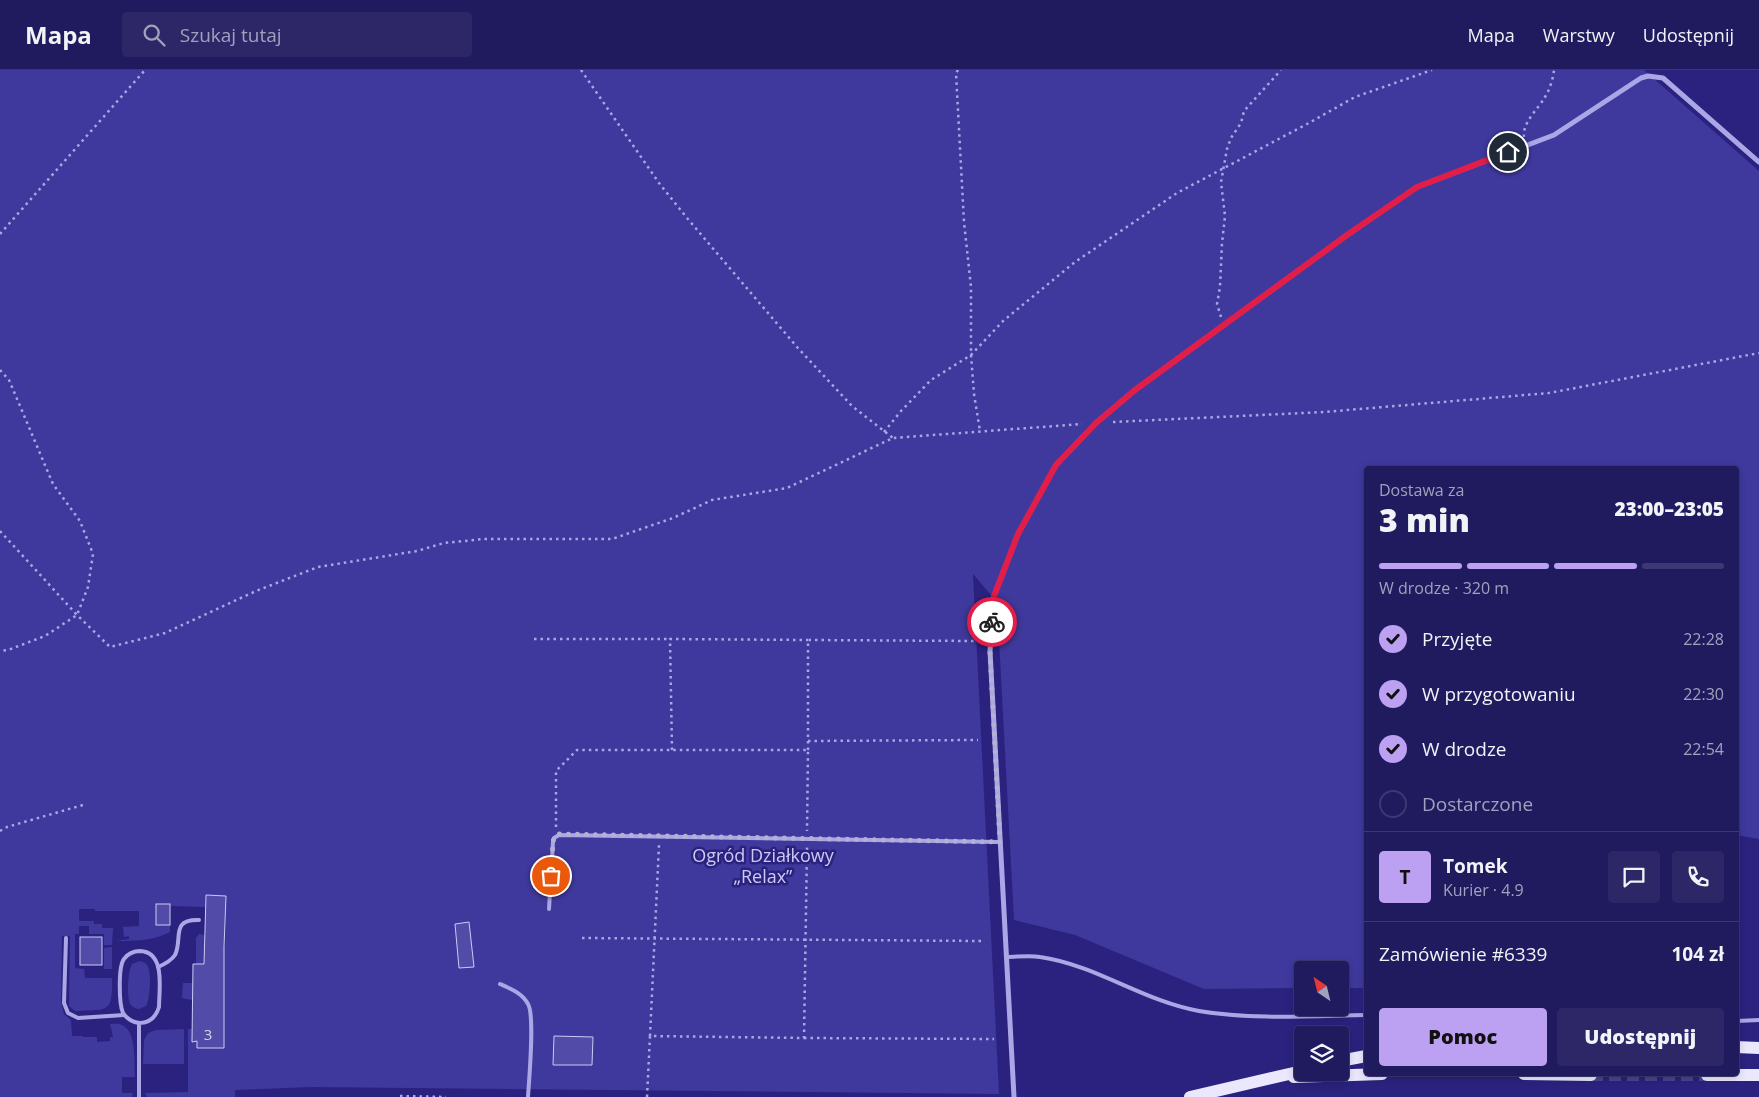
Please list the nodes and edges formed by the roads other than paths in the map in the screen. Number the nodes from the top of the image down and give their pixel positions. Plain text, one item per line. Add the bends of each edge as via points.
1 (1652, 70) edge
2 (1660, 77) junction
3 (1759, 162) edge
4 (1000, 842) junction
5 (549, 909) dead end
6 (199, 920) dead end
7 (66, 938) dead end
8 (1006, 956) junction
9 (158, 967) junction
10 (500, 984) dead end
11 (124, 1015) junction
12 (1364, 1015) edge
13 (1759, 1020) edge
14 (1739, 1021) edge
15 (139, 1023) junction
16 (1739, 1047) edge
17 (1759, 1048) edge
18 (1364, 1056) edge
19 (1349, 1059) edge
20 (1294, 1073) edge
21 (1364, 1075) edge
22 (1739, 1076) edge
23 (1759, 1076) edge
24 (1279, 1078) junction
25 (139, 1097) edge
26 (528, 1097) edge
27 (1014, 1097) edge
28 (1190, 1097) edge

1 - 2 street
2 - 3 street
2 - 4 street via 1641,78 1554,135 1417,187 1135,390 1096,423 1056,465 1018,534 994,596 990,652
4 - 5 lane via 559,834 553,842
4 - 8 street
6 - 9 lane via 184,923 178,932 174,955
7 - 11 lane via 64,1003 68,1013 78,1018
8 - 12 lane via 1060,961 1167,1002 1198,1010 1271,1016
8 - 27 street
9 - 11 lane via 152,956 142,951 131,953 124,960 120,968
9 - 15 lane via 157,1013 147,1022
10 - 26 lane via 523,996 532,1011
11 - 15 lane
13 - 14 lane
15 - 25 lane
16 - 17 main road
18 - 19 main road
20 - 24 main road
21 - 24 main road
22 - 23 main road
24 - 28 main road

